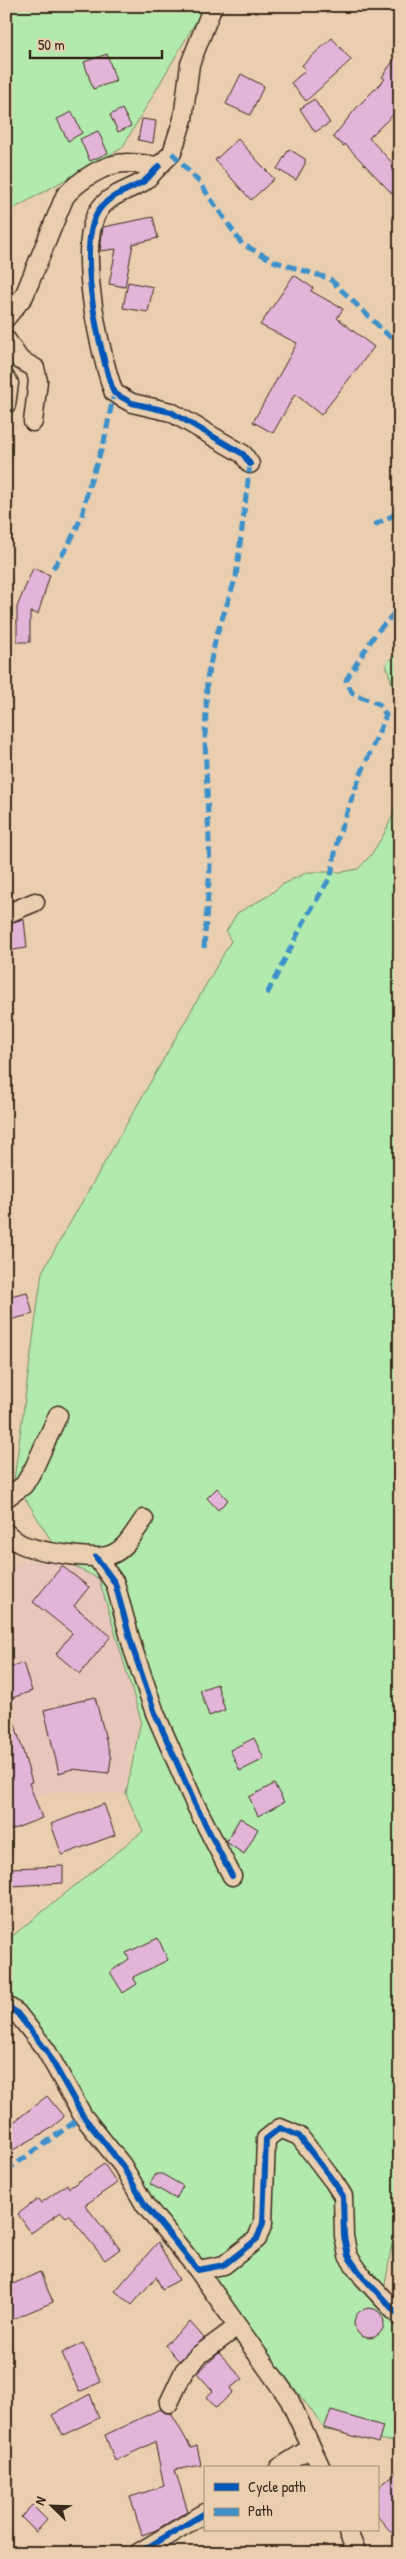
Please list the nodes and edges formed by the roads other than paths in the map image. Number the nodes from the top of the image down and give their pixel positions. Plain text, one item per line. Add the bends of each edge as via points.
1 (212, 6) edge
2 (159, 166) junction
3 (6, 318) edge
4 (6, 339) edge
5 (6, 379) edge
6 (6, 405) edge
7 (33, 422) dead end
8 (250, 464) dead end
9 (35, 902) dead end
10 (6, 914) edge
11 (58, 1415) dead end
12 (6, 1498) edge
13 (144, 1519) dead end
14 (6, 1533) edge
15 (96, 1557) junction
16 (232, 1876) dead end
17 (6, 2004) edge
18 (198, 2270) junction
19 (400, 2317) edge
20 (238, 2327) junction
21 (169, 2403) dead end
22 (312, 2448) junction
23 (282, 2466) edge
24 (320, 2466) edge
25 (204, 2514) edge
26 (348, 2532) edge
27 (138, 2553) edge
28 (357, 2553) edge

1 - 2 street via 190,64 183,119 172,153
2 - 3 street via 125,163 99,171 77,183 65,196 24,296
2 - 8 street via 145,181 110,198 98,211 92,228 89,253 93,308 104,367 114,393 132,403 170,412 243,454
4 - 7 street via 20,360 35,368 38,381
5 - 6 street via 10,383
9 - 10 street
11 - 12 street via 28,1479
13 - 15 street via 124,1546 111,1555
14 - 15 street via 19,1543 34,1548
15 - 16 street via 115,1583 155,1714 195,1804
17 - 18 street via 46,2050 83,2116 122,2165 145,2205
18 - 19 street via 224,2265 257,2239 263,2223 266,2140 280,2128 299,2136 343,2196 348,2256 362,2277
18 - 20 street
20 - 21 street via 198,2354 184,2370
20 - 22 street via 289,2399
22 - 23 street
22 - 24 street
25 - 27 street
26 - 28 street

